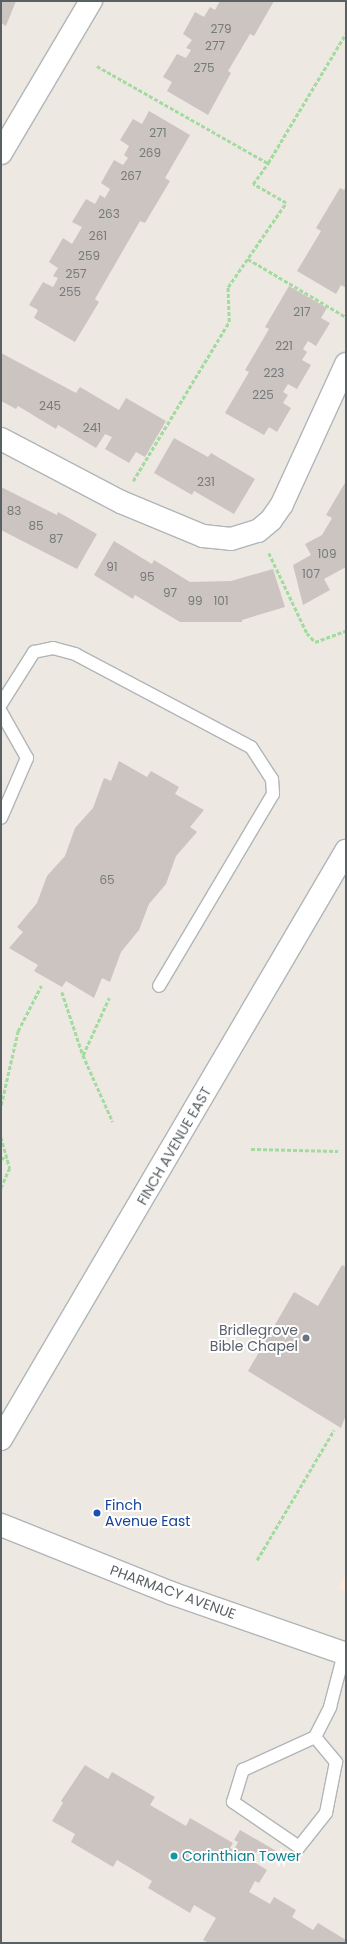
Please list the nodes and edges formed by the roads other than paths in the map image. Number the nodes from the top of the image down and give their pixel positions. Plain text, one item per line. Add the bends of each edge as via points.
1 (91, 1) edge
2 (1, 153) edge
3 (346, 364) edge
4 (1, 439) edge
5 (1, 704) edge
6 (1, 712) edge
7 (1, 818) edge
8 (346, 851) edge
9 (159, 986) dead end
10 (1, 1439) edge
11 (1, 1525) edge
12 (345, 1652) edge
13 (315, 1737) junction
14 (341, 1765) edge

1 - 2 street
3 - 4 street via 282,504 271,520 258,530 231,539 207,537 121,502
5 - 9 lane via 34,652 53,648 75,654 252,747 272,779 273,794
6 - 7 lane via 27,758
8 - 10 street, FINCH AVENUE EAST
11 - 12 street, PHARMACY AVENUE via 171,1593
12 - 13 lane via 330,1707
13 - 14 lane
13 - 14 lane via 243,1770 233,1802 299,1847 326,1813

